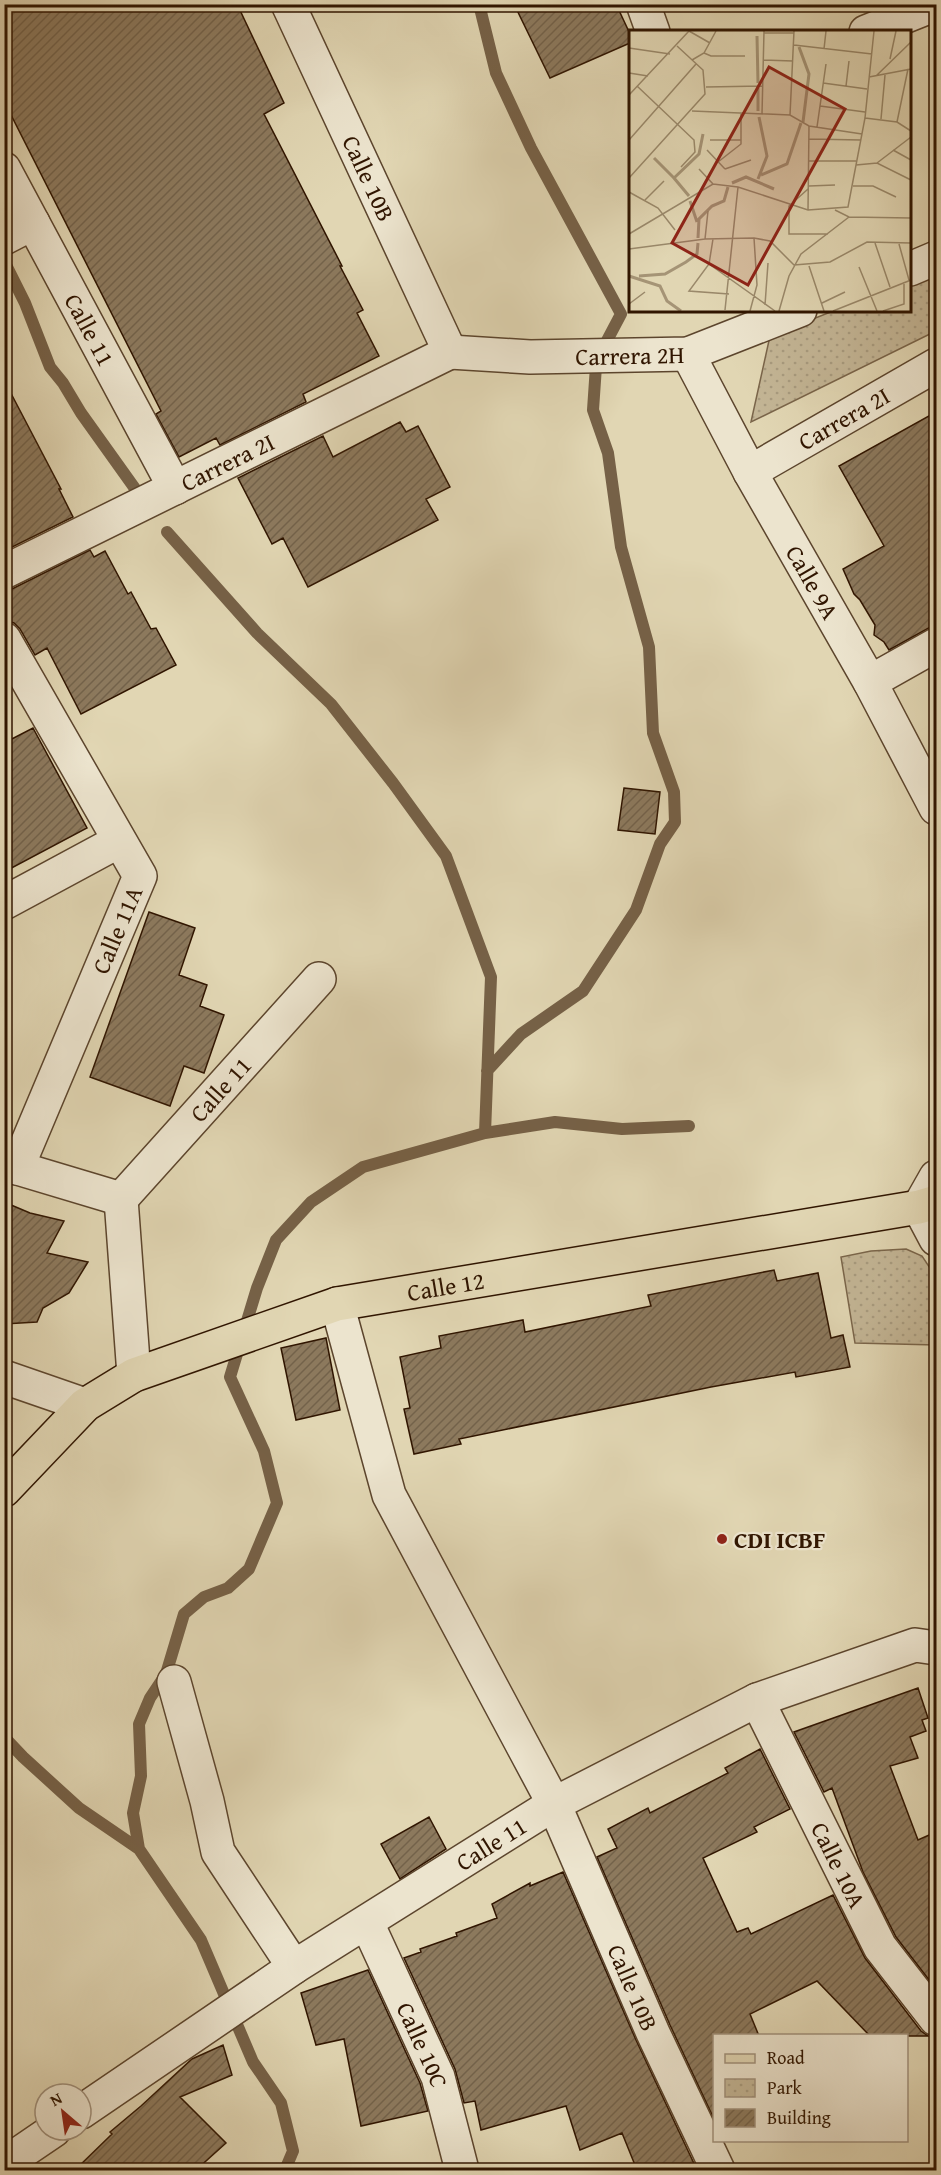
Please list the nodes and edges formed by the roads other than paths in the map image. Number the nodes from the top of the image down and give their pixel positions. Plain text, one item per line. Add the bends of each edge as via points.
1 (288, 4) edge
2 (643, 4) edge
3 (936, 4) edge
4 (652, 30) edge
5 (872, 30) edge
6 (4, 169) edge
7 (33, 223) junction
8 (4, 238) edge
9 (936, 258) edge
10 (911, 268) edge
11 (789, 312) edge
12 (763, 317) edge
13 (450, 351) junction
14 (688, 354) junction
15 (936, 365) edge
16 (750, 472) junction
17 (174, 488) junction
18 (4, 572) edge
19 (4, 639) edge
20 (936, 645) edge
21 (870, 682) junction
22 (936, 808) edge
23 (119, 841) junction
24 (4, 903) edge
25 (319, 979) dead end
26 (10, 1166) edge
27 (936, 1177) edge
28 (121, 1199) junction
29 (928, 1205) edge
30 (936, 1239) edge
31 (337, 1304) junction
32 (134, 1375) junction
33 (4, 1377) edge
34 (85, 1405) junction
35 (4, 1490) edge
36 (936, 1648) edge
37 (174, 1682) dead end
38 (757, 1700) junction
39 (554, 1804) junction
40 (367, 1923) junction
41 (294, 1967) junction
42 (936, 2019) edge
43 (93, 2104) edge
44 (36, 2142) edge
45 (4, 2163) edge
46 (462, 2170) edge
47 (718, 2170) edge

1 - 13 street, Calle 10B
2 - 4 street
3 - 5 street
6 - 7 street, Calle 11
7 - 8 street
7 - 17 street, Calle 11
9 - 10 street
11 - 12 street, Carrera 2H
12 - 14 street, Carrera 2H
13 - 14 street, Carrera 2H via 530,357
13 - 17 street, Carrera 2I
14 - 16 street, Calle 9A
15 - 16 street, Carrera 2I
16 - 21 street, Calle 9A
17 - 18 street, Carrera 2I
19 - 23 street, Calle 11A
20 - 21 street
21 - 22 street, Calle 9A
23 - 24 street
23 - 26 street, Calle 11A via 140,876
25 - 28 street, Calle 11
26 - 28 street
27 - 29 street
28 - 32 street
29 - 30 street
29 - 31 main road, Calle 12
31 - 32 main road, Calle 12
31 - 39 street, Calle 10B via 389,1495
32 - 34 main road, Calle 12
33 - 34 street
34 - 35 main road, Calle 12
36 - 38 street, Calle 11 via 915,1645
37 - 41 street via 218,1852
38 - 39 street, Calle 11
38 - 42 street, Calle 10A via 880,1947
39 - 40 street, Calle 11
39 - 47 street, Calle 10B via 653,2033
40 - 41 street, Calle 11
40 - 46 street, Calle 10C via 438,2077
41 - 43 street, Calle 11
44 - 45 street

